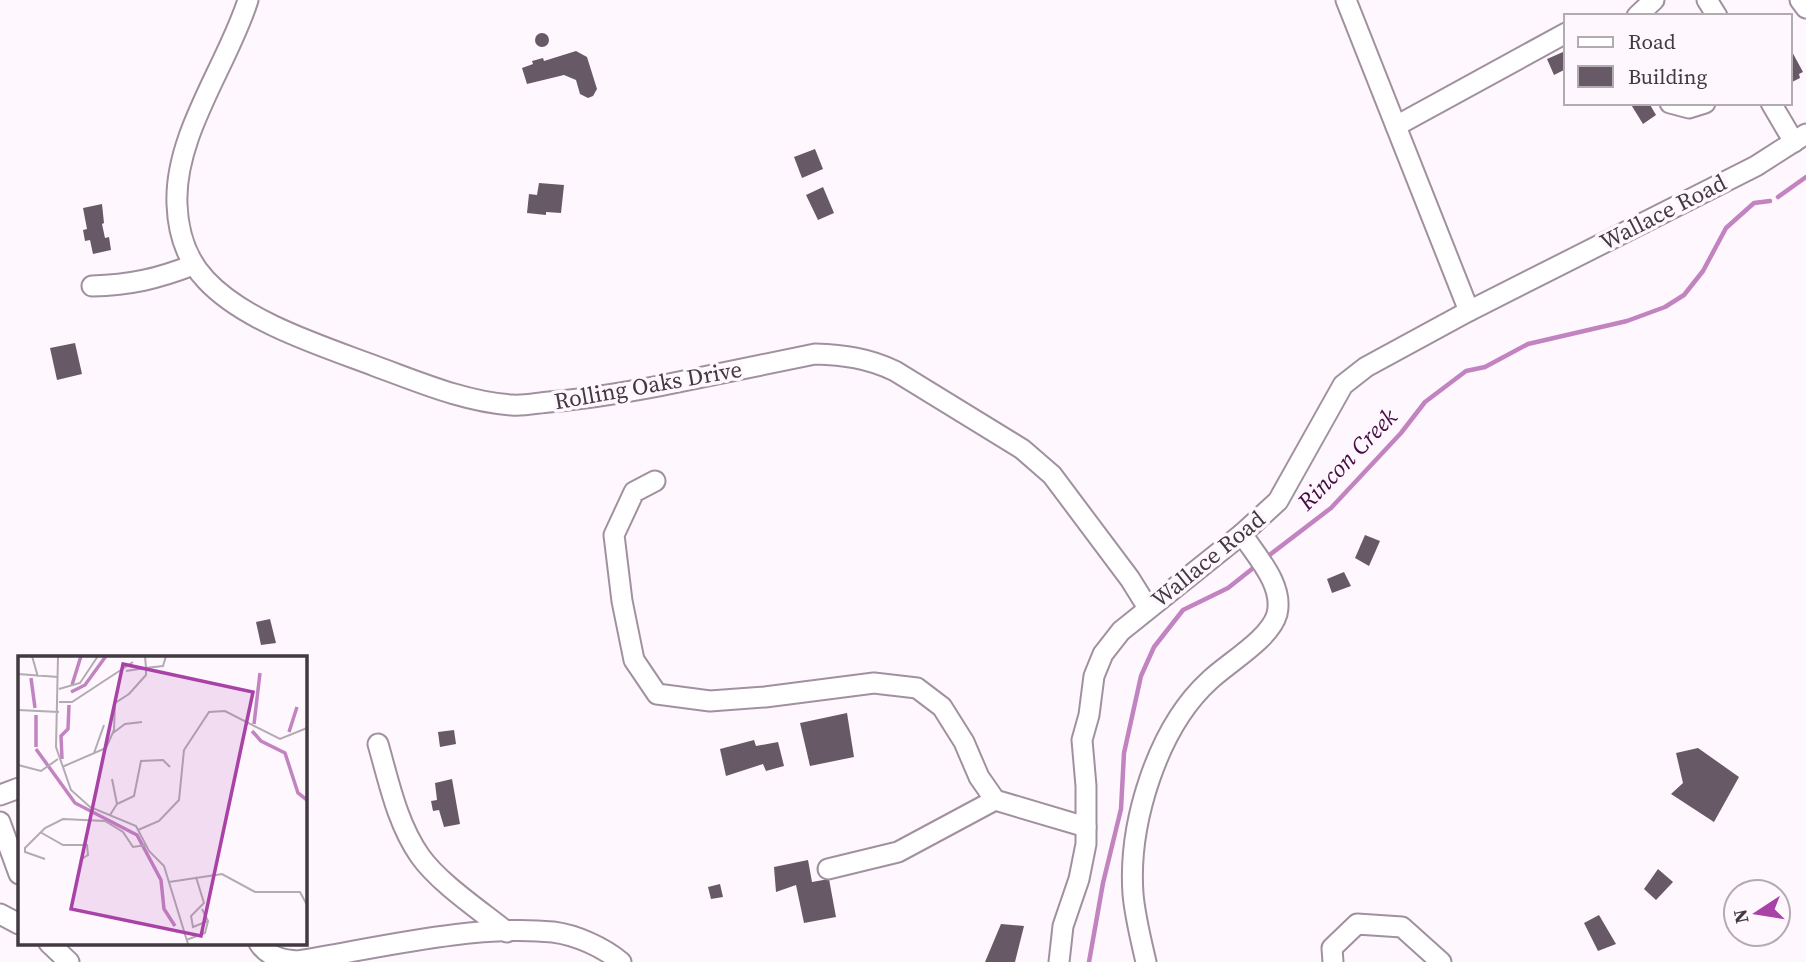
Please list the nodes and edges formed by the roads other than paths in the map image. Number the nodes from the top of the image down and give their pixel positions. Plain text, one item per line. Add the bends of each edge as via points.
1 (248, 0) edge
2 (1346, 0) edge
3 (1654, 0) edge
4 (1800, 0) edge
5 (1806, 8) edge
6 (1639, 14) edge
7 (1564, 34) edge
8 (1678, 105) edge
9 (1698, 105) edge
10 (1773, 105) edge
11 (1396, 126) junction
12 (1800, 138) edge
13 (193, 265) junction
14 (92, 286) dead end
15 (1469, 311) junction
16 (655, 481) dead end
17 (1242, 534) junction
18 (1148, 608) junction
19 (379, 744) dead end
20 (18, 788) edge
21 (0, 795) edge
22 (995, 800) junction
23 (0, 822) edge
24 (1086, 827) junction
25 (828, 869) dead end
26 (18, 871) edge
27 (0, 914) edge
28 (18, 923) edge
29 (507, 932) junction
30 (50, 944) edge
31 (260, 944) edge
32 (69, 962) edge
33 (621, 962) edge
34 (1059, 962) edge
35 (1146, 962) edge
36 (1333, 962) edge
37 (1441, 962) edge

1 - 13 street, Rolling Oaks Drive via 192,126 179,174 180,239
2 - 11 street
3 - 6 street
4 - 5 street
7 - 11 street
8 - 9 street
10 - 12 street
11 - 15 street
12 - 15 street, Wallace Road via 1756,166
13 - 14 street via 128,285
13 - 18 street, Rolling Oaks Drive via 225,297 257,317 358,360 481,401 514,405 598,398 815,354 876,362 1022,449 1052,475
15 - 17 street, Wallace Road via 1366,367 1343,385 1278,501
16 - 22 street via 634,492 614,535 634,660 657,694 710,701 874,684 918,688 942,707
17 - 18 street, Wallace Road
17 - 35 street via 1276,588 1278,605 1264,637 1192,698 1171,731 1146,793 1136,836 1133,894
18 - 24 street, Wallace Road via 1121,631 1103,654 1094,676 1082,740
19 - 29 street via 401,821 421,857
20 - 21 street
22 - 24 street
22 - 25 street via 898,852
23 - 26 street
24 - 34 street, Wallace Road via 1079,880 1063,926
27 - 28 street
29 - 31 street via 478,932 298,961 282,960
29 - 33 street via 555,932 588,942
30 - 32 street
36 - 37 street via 1332,948 1357,924 1402,927

